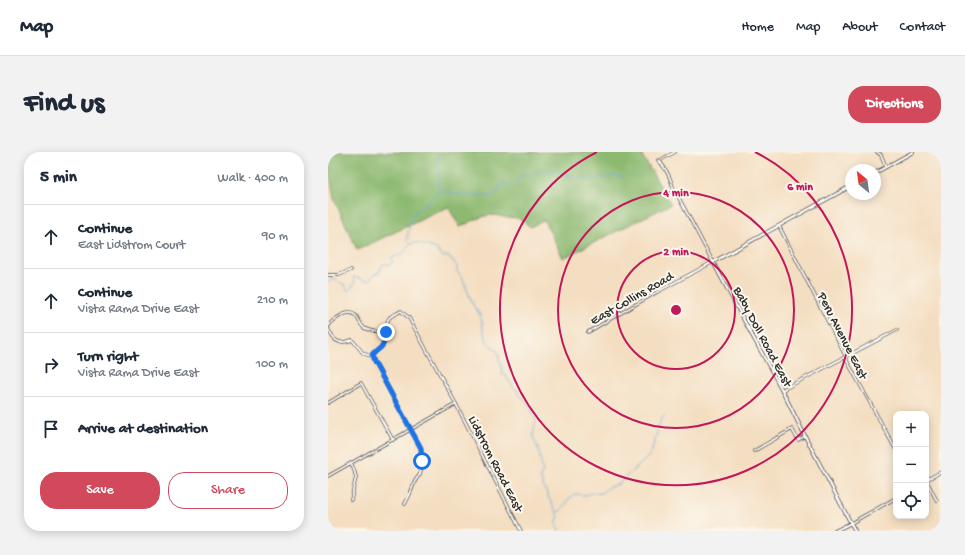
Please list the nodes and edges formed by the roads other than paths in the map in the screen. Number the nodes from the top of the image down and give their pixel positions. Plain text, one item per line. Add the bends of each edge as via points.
1 (675, 152) edge
2 (877, 152) edge
3 (913, 152) edge
4 (886, 167) junction
5 (881, 170) edge
6 (845, 189) edge
7 (779, 226) junction
8 (713, 262) junction
9 (351, 270) dead end
10 (328, 275) edge
11 (328, 327) edge
12 (897, 330) dead end
13 (386, 332) junction
14 (588, 332) dead end
15 (846, 357) junction
16 (372, 358) junction
17 (782, 390) junction
18 (328, 403) edge
19 (456, 404) junction
20 (411, 430) junction
21 (805, 436) junction
22 (393, 440) junction
23 (894, 447) edge
24 (754, 450) dead end
25 (351, 463) junction
26 (941, 472) edge
27 (328, 476) edge
28 (929, 478) edge
29 (928, 483) edge
30 (352, 500) dead end
31 (893, 500) edge
32 (937, 501) dead end
33 (405, 504) dead end
34 (851, 523) junction
35 (522, 531) edge
36 (835, 531) edge
37 (855, 531) edge

1 - 8 street, Baby Doll Road East via 659,161 671,179 673,188
2 - 4 street
3 - 4 street
4 - 5 street
6 - 7 street, East Collins Road
7 - 8 street, East Collins Road
7 - 15 street, Peru Avenue East
8 - 14 street, East Collins Road
8 - 17 street, Baby Doll Road East
9 - 10 street via 339,275
11 - 13 street via 330,323 351,312 365,328
11 - 16 street via 335,340 340,343 352,340 363,354
12 - 15 street
13 - 16 street via 384,342
13 - 19 street, Lidstrom Road East via 389,318 401,311 409,318
15 - 17 street
15 - 23 street, Peru Avenue East
16 - 20 street
17 - 21 street, Baby Doll Road East
18 - 22 street via 362,383
19 - 20 street
19 - 35 street, Lidstrom Road East
20 - 22 street
20 - 33 street via 421,448 422,466
21 - 24 street via 798,440 792,429
21 - 34 street, Baby Doll Road East
22 - 25 street
25 - 27 street
25 - 30 street via 356,477
26 - 28 street
29 - 32 street
31 - 34 street
34 - 36 street
34 - 37 street, Baby Doll Road East

